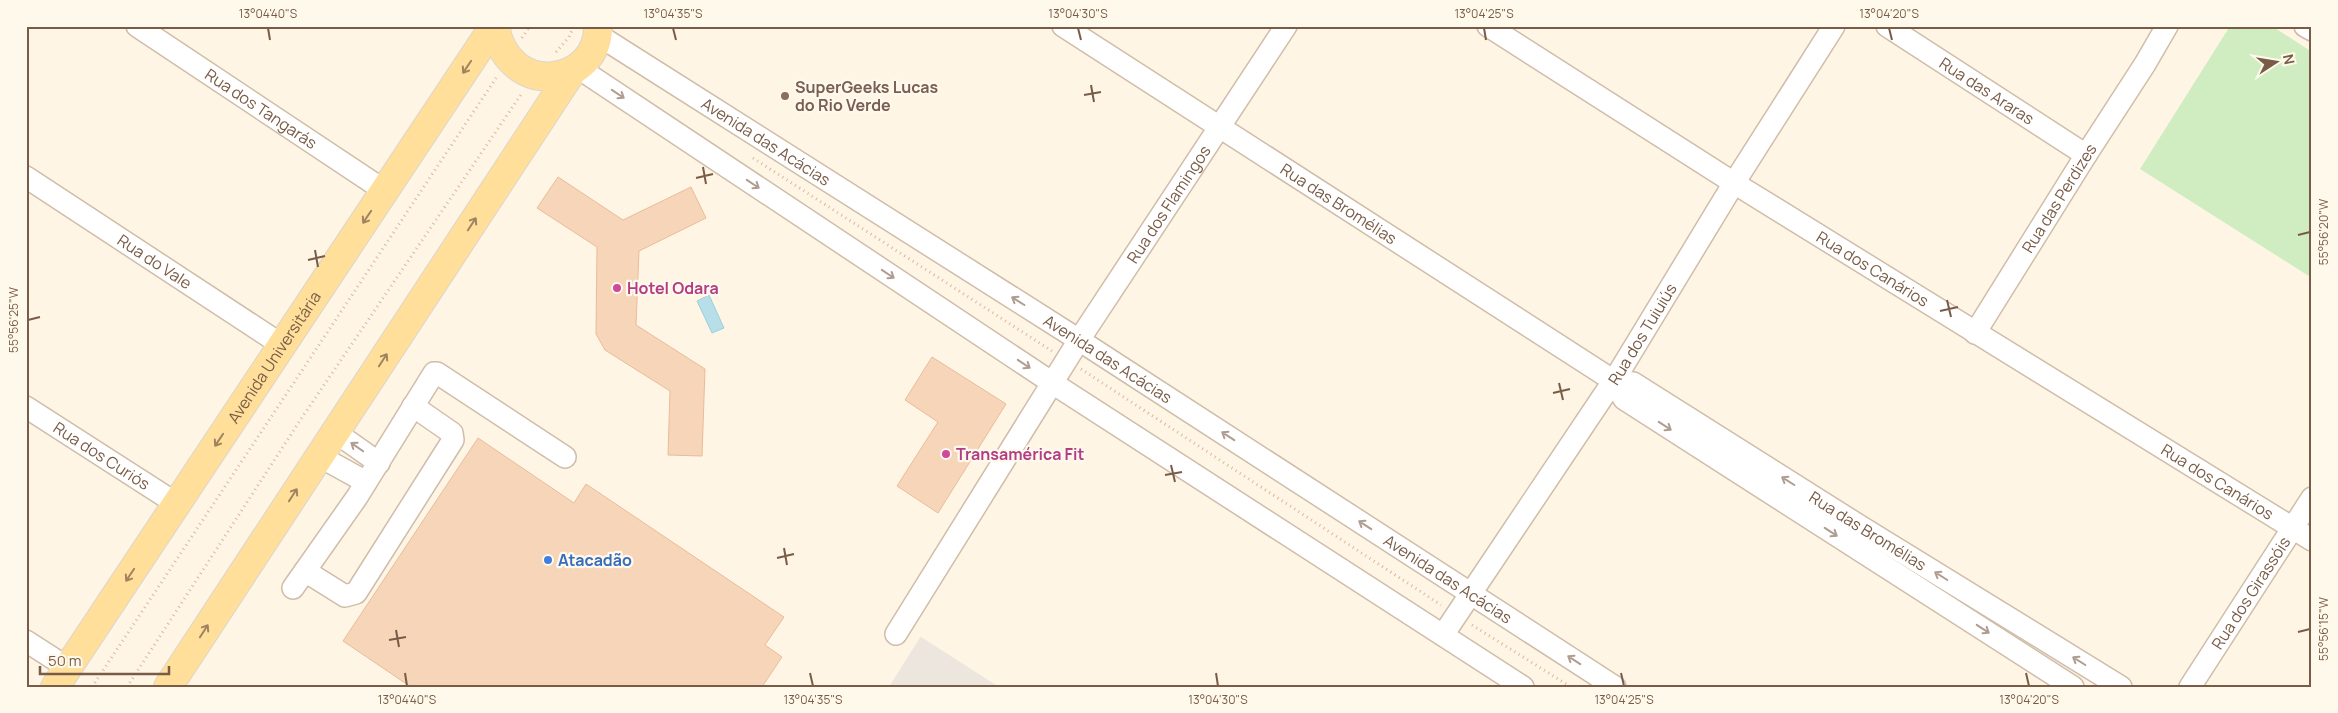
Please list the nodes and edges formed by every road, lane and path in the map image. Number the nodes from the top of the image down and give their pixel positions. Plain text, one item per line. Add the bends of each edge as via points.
1 (137, 26) edge
2 (494, 26) edge
3 (530, 26) edge
4 (1063, 26) edge
5 (1286, 26) edge
6 (1488, 26) edge
7 (1834, 26) edge
8 (1887, 26) edge
9 (2167, 26) edge
10 (2184, 26) edge
11 (2305, 26) edge
12 (594, 29) edge
13 (2312, 30) edge
14 (508, 59) junction
15 (2145, 64) junction
16 (575, 69) junction
17 (534, 75) junction
18 (1219, 127) junction
19 (2086, 154) junction
20 (26, 177) edge
21 (1734, 183) junction
22 (385, 191) junction
23 (1975, 333) junction
24 (1080, 340) junction
25 (282, 345) junction
26 (1614, 381) junction
27 (1054, 384) junction
28 (412, 406) junction
29 (26, 407) edge
30 (335, 432) junction
31 (320, 456) junction
32 (565, 457) dead end
33 (379, 463) junction
34 (366, 482) junction
35 (2312, 498) edge
36 (177, 504) junction
37 (2293, 528) junction
38 (2312, 540) edge
39 (1470, 593) junction
40 (896, 634) dead end
41 (1443, 635) junction
42 (26, 640) edge
43 (62, 677) edge
44 (92, 687) edge
45 (127, 687) edge
46 (168, 687) edge
47 (1523, 687) edge
48 (1615, 687) edge
49 (2073, 687) edge
50 (2121, 687) edge
51 (2190, 687) edge

1 - 22 street, Rua dos Tangarás
2 - 14 main road via 498,42
2 -> 22 main road, Avenida Universitária
3 - 14 path
4 - 18 street, Rua das Bromélias
5 - 18 street, Rua dos Flamingos
6 - 21 street, Rua dos Canários
7 - 21 street, Rua dos Tuiuiús
8 - 19 street, Rua das Araras
9 - 15 street, Rua das Perdizes
10 - 15 street, Rua das Perdizes
11 - 13 street
12 - 16 main road via 590,53
12 - 17 path via 569,37
24 -> 12 street, Avenida das Acácias
14 - 17 main road
14 - 44 path
15 - 19 street, Rua das Perdizes
16 - 17 main road via 554,76
16 -> 27 street
30 -> 16 main road
17 - 45 path via 301,419
18 - 24 street, Rua dos Flamingos
18 - 26 street, Rua das Bromélias
19 - 23 street, Rua das Perdizes
20 - 25 street, Rua do Vale
21 - 23 street, Rua dos Canários
21 - 26 street, Rua dos Tuiuiús
22 -> 25 main road, Avenida Universitária
23 - 37 street, Rua dos Canários
24 - 27 street, Rua dos Flamingos
39 -> 24 street, Avenida das Acácias
25 -> 36 main road, Avenida Universitária
26 - 39 street, Rua dos Tuiuiús
26 -> 49 street, Rua das Bromélias via 1624,399
50 -> 26 street, Rua das Bromélias via 1633,383
27 - 40 street, Rua dos Flamingos
27 - 41 street
28 - 32 street via 437,373
28 - 33 street
28 - 34 street via 452,434 453,440 376,563 356,593 350,596 299,579
29 - 36 street, Rua dos Curiós
30 - 31 main road
33 -> 30 street
31 - 34 street
46 -> 31 main road
33 - 34 street
35 - 37 street, Rua dos Girassóis
36 -> 43 main road, Avenida Universitária
37 - 38 street, Rua dos Canários
37 - 51 street, Rua dos Girassóis
39 - 41 street, Rua dos Tuiuiús
48 -> 39 street, Avenida das Acácias
41 - 47 street
42 - 43 street

